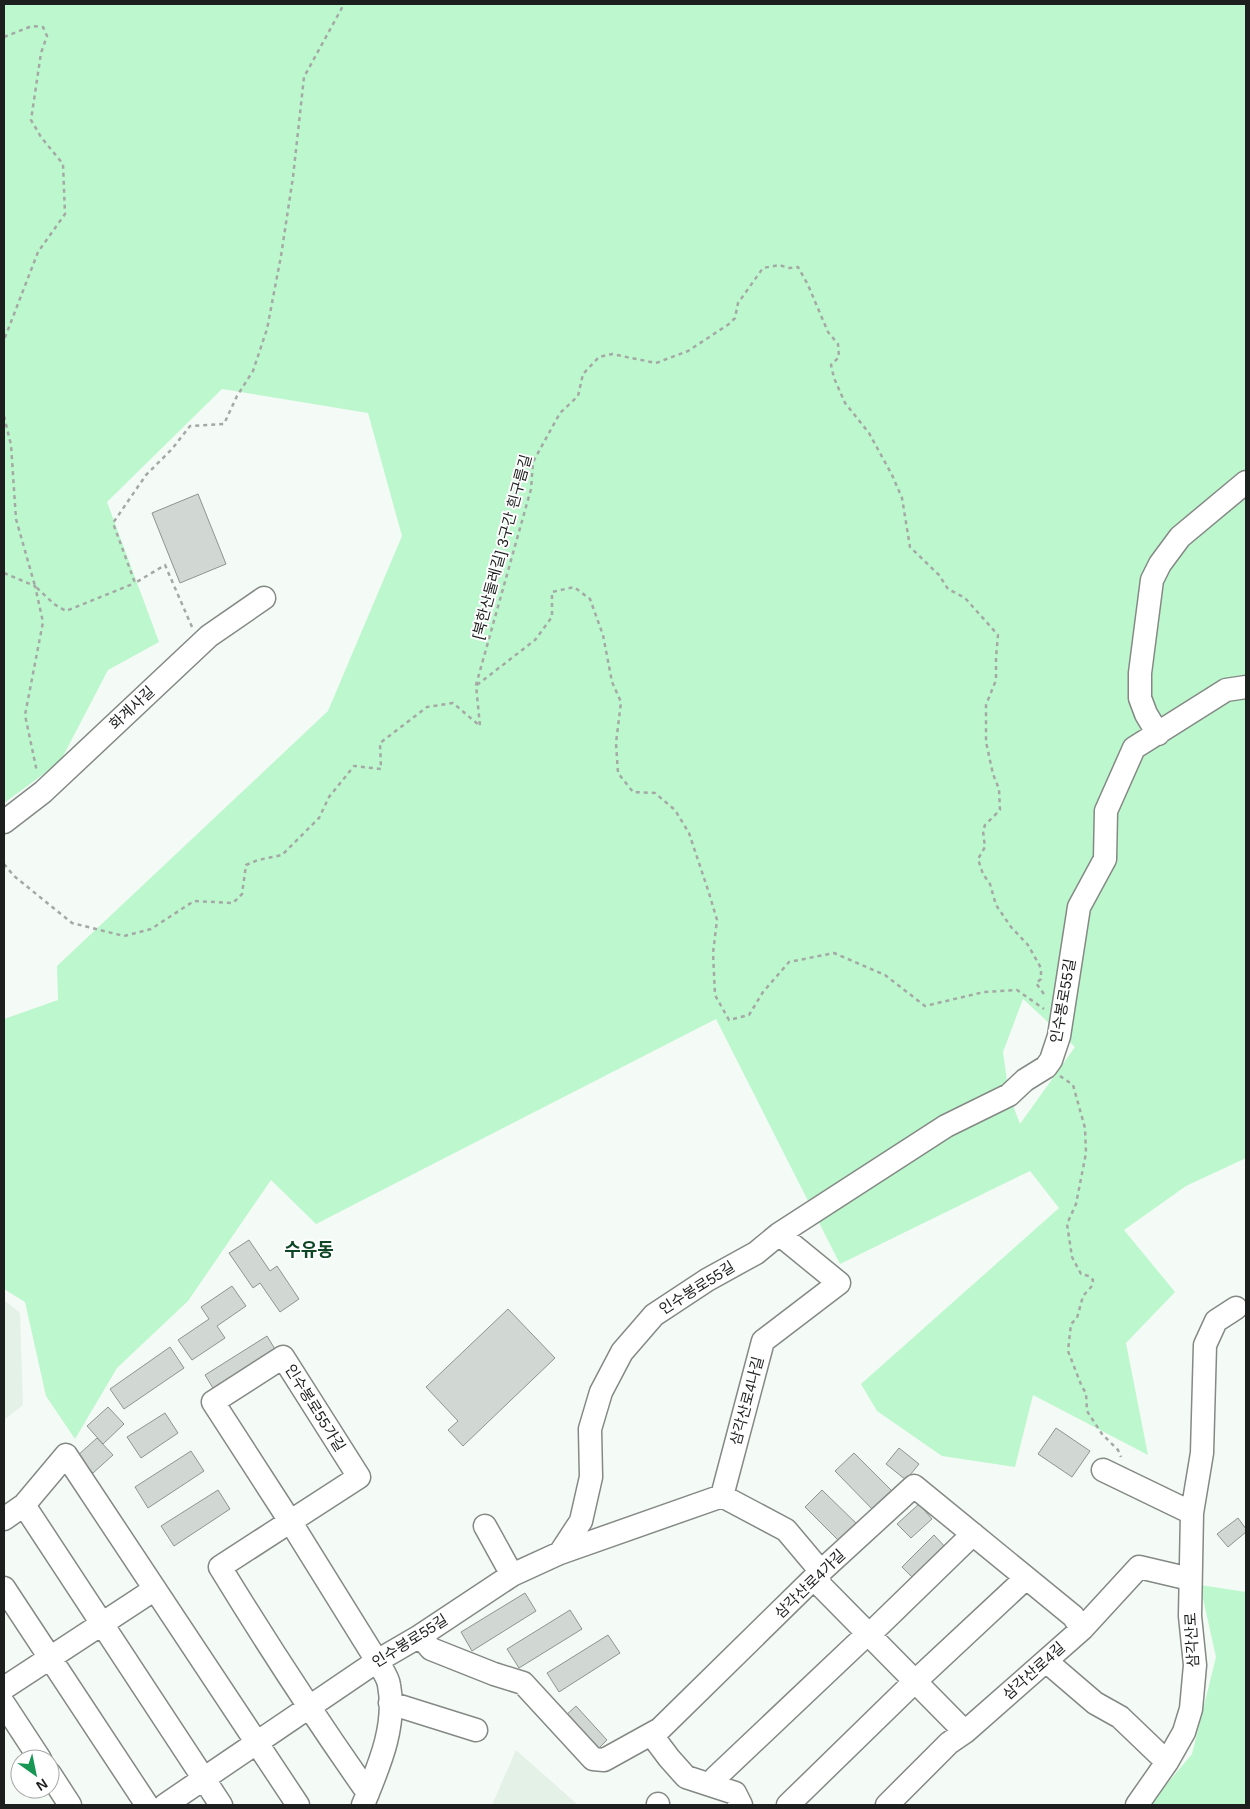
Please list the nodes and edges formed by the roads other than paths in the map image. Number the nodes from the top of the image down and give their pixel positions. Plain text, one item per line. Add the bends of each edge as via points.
1 (1246, 482) edge
2 (264, 598) dead end
3 (1246, 687) edge
4 (1158, 734) junction
5 (4, 822) edge
6 (779, 1234) junction
7 (1236, 1308) dead end
8 (1103, 1470) dead end
9 (722, 1496) junction
10 (24, 1505) junction
11 (1192, 1513) junction
12 (4, 1519) edge
13 (290, 1520) junction
14 (485, 1526) dead end
15 (973, 1534) junction
16 (560, 1554) junction
17 (818, 1574) junction
18 (512, 1575) junction
19 (1026, 1578) junction
20 (1190, 1579) junction
21 (4, 1588) edge
22 (155, 1589) junction
23 (102, 1624) junction
24 (1082, 1629) junction
25 (869, 1635) junction
26 (420, 1636) junction
27 (49, 1658) junction
28 (377, 1661) junction
29 (1046, 1661) junction
30 (916, 1682) junction
31 (4, 1688) edge
32 (390, 1702) junction
33 (4, 1704) edge
34 (309, 1708) junction
35 (476, 1730) dead end
36 (965, 1732) junction
37 (652, 1734) junction
38 (257, 1744) junction
39 (33, 1749) edge
40 (1167, 1762) junction
41 (203, 1780) junction
42 (714, 1786) junction
43 (60, 1790) edge
44 (366, 1799) edge
45 (70, 1805) edge
46 (147, 1805) edge
47 (166, 1805) edge
48 (221, 1805) edge
49 (298, 1805) edge
50 (741, 1805) edge
51 (788, 1805) edge
52 (887, 1805) edge
53 (1136, 1805) edge

1 - 4 street via 1180,537 1152,580 1140,673 1140,698
2 - 5 street, 화계사길 via 209,636 43,792
3 - 4 street, 인수봉로55길 via 1226,690
4 - 6 street, 인수봉로55길 via 1134,748 1106,811 1105,859 1079,907 1059,1036 1052,1060 1009,1095 946,1126
6 - 9 street, 삼각산로4나길 via 839,1283 763,1341
6 - 16 street, 인수봉로55길 via 756,1253 654,1315 622,1352 601,1392 590,1429 591,1477 581,1521
7 - 11 street, 삼각산로 via 1216,1322 1205,1346 1202,1453
8 - 11 street
9 - 16 street
9 - 17 street via 786,1530 818,1568
10 - 12 street
10 - 22 street via 66,1456
10 - 23 street
11 - 20 street, 삼각산로
13 - 13 street, 인수봉로55가길 via 213,1402 283,1357 359,1477
13 - 28 street, 인수봉로55가길
13 - 34 street, 인수봉로55가길 via 220,1567
14 - 18 street
15 - 17 street, 삼각산로4가길 via 914,1486
15 - 19 street, 삼각산로4가길
15 - 25 street
16 - 18 street, 인수봉로55길
17 - 25 street via 820,1585
17 - 37 street, 삼각산로4가길 via 660,1730
18 - 26 street, 인수봉로55길
19 - 24 street, 삼각산로4가길 via 1073,1616
19 - 30 street
20 - 24 street, 삼각산로4길 via 1139,1567
20 - 40 street, 삼각산로 via 1195,1665 1191,1709 1184,1732
21 - 27 street
22 - 23 street
22 - 38 street
23 - 27 street
23 - 41 street
24 - 29 street, 삼각산로4길
25 - 30 street
25 - 42 street via 715,1778
26 - 28 street, 인수봉로55길
26 - 37 street, 삼각산로4가길 via 432,1649 523,1683 593,1758 604,1760
27 - 31 street
27 - 46 street
28 - 32 street, 인수봉로55가길 via 389,1684
28 - 34 street, 인수봉로55길
29 - 36 street, 삼각산로4길
29 - 40 street via 1095,1703 1120,1717
30 - 36 street
30 - 51 street
32 - 35 street
32 - 44 street, 인수봉로55가길 via 384,1754
33 - 39 street
34 - 38 street, 인수봉로55길
34 - 44 street
36 - 52 street, 삼각산로4길
37 - 42 street via 686,1777
38 - 41 street, 인수봉로55길
38 - 49 street
40 - 53 street, 삼각산로
41 - 47 street, 인수봉로55길
41 - 48 street
42 - 50 street via 735,1793
43 - 45 street

